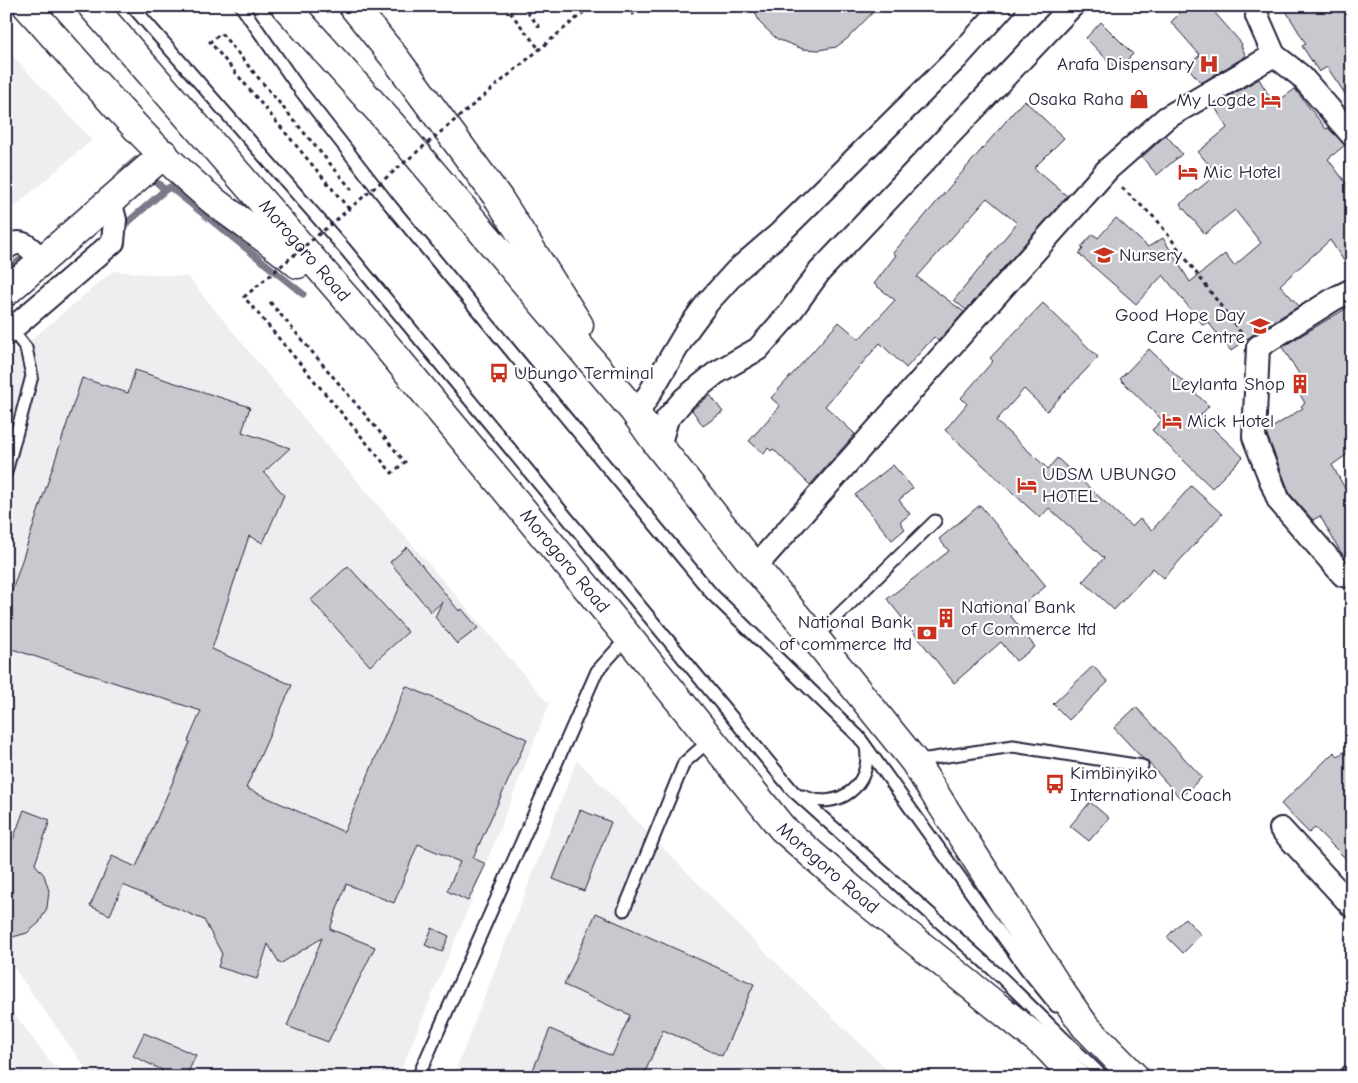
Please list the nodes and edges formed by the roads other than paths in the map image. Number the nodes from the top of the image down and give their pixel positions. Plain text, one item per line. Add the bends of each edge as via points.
1 (27, 6) edge
2 (92, 6) edge
3 (132, 6) edge
4 (241, 6) edge
5 (285, 6) edge
6 (353, 6) edge
7 (1004, 6) edge
8 (1072, 6) edge
9 (1257, 16) dead end
10 (1274, 55) junction
11 (1352, 135) edge
12 (164, 154) junction
13 (110, 200) junction
14 (6, 248) edge
15 (43, 262) junction
16 (1352, 290) edge
17 (6, 292) edge
18 (364, 319) junction
19 (8, 328) edge
20 (635, 413) junction
21 (659, 446) junction
22 (6, 472) edge
23 (935, 522) dead end
24 (754, 567) junction
25 (1352, 576) edge
26 (628, 637) junction
27 (815, 638) junction
28 (859, 737) junction
29 (711, 739) junction
30 (914, 761) junction
31 (1142, 766) dead end
32 (792, 790) junction
33 (1281, 829) dead end
34 (1352, 906) edge
35 (624, 910) dead end
36 (1116, 1075) edge
37 (418, 1077) edge
38 (1075, 1077) edge

1 - 12 main road
2 - 18 main road, Morogoro Road
3 - 32 lane, Morogoro Road via 345,249
4 - 28 lane via 300,90 390,205 712,594
5 - 20 main road via 392,125
6 - 20 main road via 499,198
7 - 20 street via 949,66 786,227 737,270 688,329
8 - 21 street via 820,271 758,349 716,373 685,398 667,419
9 - 10 street
10 - 11 street via 1301,76
10 - 24 street via 1166,118 1105,172
12 - 13 main road
12 - 18 main road via 215,202 274,243
13 - 15 main road
13 - 19 street via 115,220 113,242
14 - 15 street via 22,242
15 - 17 main road
16 - 25 street via 1258,347 1254,437 1279,501 1343,575
18 - 26 main road, Morogoro Road
19 - 22 lane via 26,348 32,376
20 - 21 main road
21 - 24 main road
23 - 27 lane
24 - 27 main road
26 - 29 main road, Morogoro Road
26 - 37 lane via 597,671
27 - 30 main road
28 - 32 lane via 866,748 864,775 846,796 818,801
28 - 36 lane via 1026,969 1086,1044
29 - 35 lane via 684,762
29 - 38 main road, Morogoro Road via 782,828 857,894 1046,1046
30 - 31 lane via 1013,746
30 - 36 main road
32 - 36 lane, Morogoro Road
33 - 34 street

